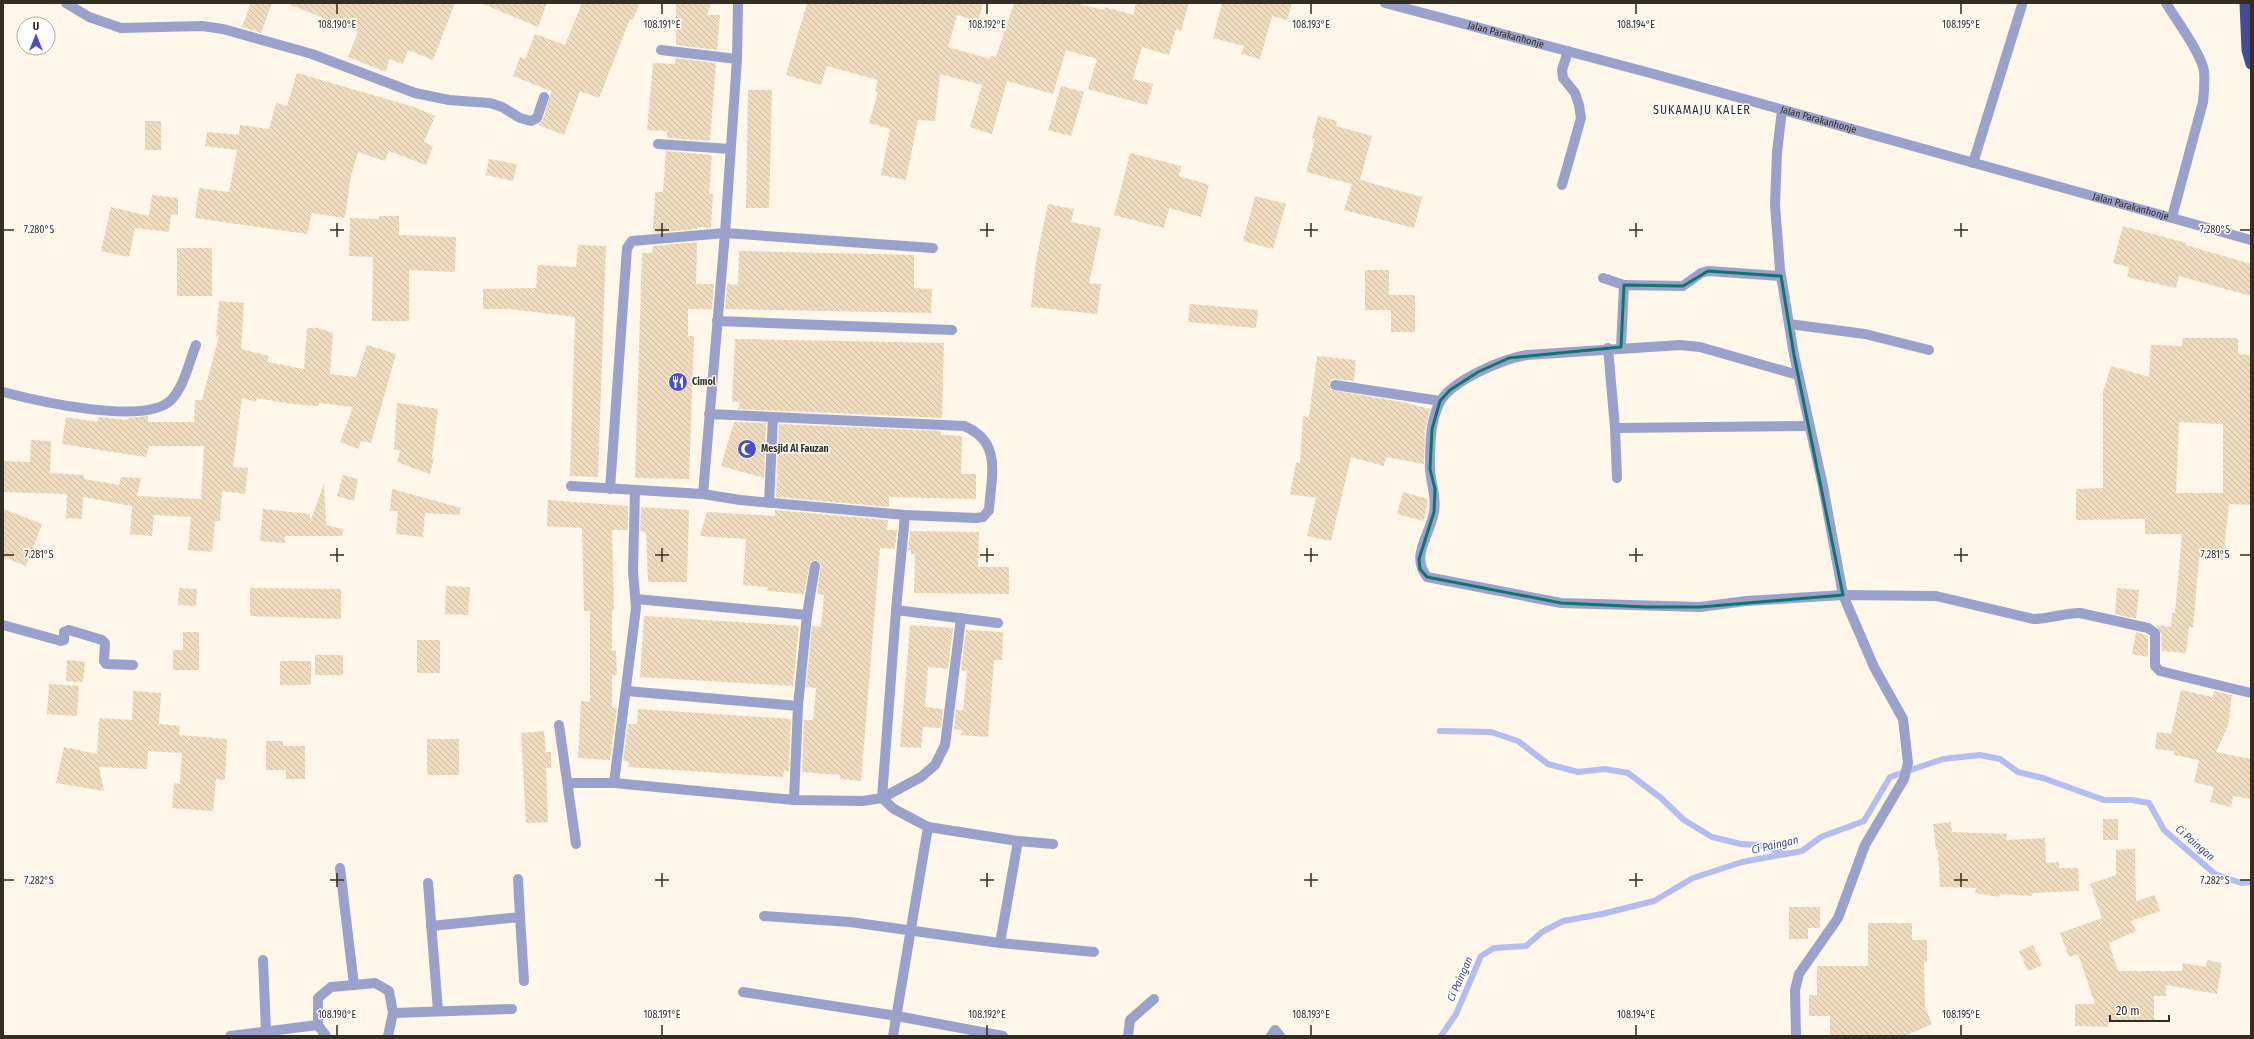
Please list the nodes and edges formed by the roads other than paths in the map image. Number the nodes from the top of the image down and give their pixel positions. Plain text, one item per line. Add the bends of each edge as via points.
1 (66, 3) edge
2 (738, 3) edge
3 (1385, 3) edge
4 (2166, 3) edge
5 (2245, 3) edge
6 (2022, 6) dead end
7 (661, 50) dead end
8 (1568, 51) junction
9 (737, 59) junction
10 (2251, 64) edge
11 (544, 97) dead end
12 (1782, 110) junction
13 (658, 144) dead end
14 (730, 150) junction
15 (1973, 163) junction
16 (1562, 185) dead end
17 (2172, 217) junction
18 (725, 233) junction
19 (2251, 240) edge
20 (933, 248) dead end
21 (1781, 276) junction
22 (1603, 278) dead end
23 (1624, 285) junction
24 (717, 321) junction
25 (1789, 324) junction
26 (952, 330) dead end
27 (196, 345) dead end
28 (1608, 348) junction
29 (1621, 348) junction
30 (1929, 350) dead end
31 (1798, 375) junction
32 (1335, 384) dead end
33 (3, 392) edge
34 (1440, 401) junction
35 (709, 414) junction
36 (773, 417) junction
37 (1809, 426) junction
38 (1615, 428) junction
39 (1617, 478) dead end
40 (571, 486) dead end
41 (610, 489) junction
42 (635, 490) junction
43 (703, 494) junction
44 (769, 503) junction
45 (906, 515) junction
46 (815, 566) dead end
47 (1843, 595) junction
48 (636, 599) junction
49 (896, 610) junction
50 (807, 615) junction
51 (961, 618) junction
52 (998, 622) dead end
53 (3, 625) edge
54 (134, 665) dead end
55 (627, 692) junction
56 (2251, 694) edge
57 (798, 706) junction
58 (559, 725) dead end
59 (568, 783) junction
60 (614, 783) junction
61 (882, 798) junction
62 (794, 800) junction
63 (928, 827) junction
64 (1018, 841) junction
65 (576, 844) dead end
66 (1054, 844) dead end
67 (340, 868) dead end
68 (518, 879) dead end
69 (428, 883) dead end
70 (764, 916) dead end
71 (520, 917) junction
72 (431, 926) junction
73 (912, 932) junction
74 (1000, 943) junction
75 (1094, 952) dead end
76 (263, 960) dead end
77 (524, 982) dead end
78 (354, 985) junction
79 (744, 992) dead end
80 (1154, 999) dead end
81 (512, 1009) dead end
82 (438, 1011) junction
83 (394, 1013) junction
84 (897, 1016) junction
85 (318, 1025) junction
86 (266, 1031) junction
87 (230, 1036) edge
88 (326, 1036) edge
89 (388, 1036) edge
90 (893, 1036) edge
91 (1003, 1036) edge
92 (1128, 1036) edge
93 (1271, 1036) edge
94 (1280, 1036) edge
95 (1796, 1036) edge

1 - 11 street via 89,16 122,28 223,28 312,54 415,93 449,100 490,103 531,121 538,114
2 - 9 street
3 - 8 street, Jalan Parakanhonje
4 - 17 street via 2196,54 2205,83 2203,102
5 - 10 highway via 2246,50
6 - 15 street
7 - 9 street
8 - 12 street, Jalan Parakanhonje
8 - 16 street via 1562,78 1574,93 1581,118
9 - 14 street
12 - 15 street, Jalan Parakanhonje
12 - 21 street via 1777,152 1776,205
13 - 14 street
14 - 18 street
15 - 17 street, Jalan Parakanhonje
17 - 19 street, Jalan Parakanhonje
18 - 20 street
18 - 24 street
18 - 41 street via 636,239 629,243
21 - 23 street via 1708,271 1683,286
21 - 25 street
22 - 23 street
23 - 29 street
24 - 26 street
24 - 35 street
25 - 30 street via 1865,334
25 - 31 street
27 - 33 street via 177,392 170,400 155,409 116,412
28 - 29 street
28 - 34 street via 1509,358 1478,372 1450,390
28 - 38 street
29 - 31 street via 1680,345 1700,348
31 - 37 street
32 - 34 street
34 - 47 street via 1432,436 1430,469 1435,489 1434,512 1419,559 1420,569 1427,577 1561,603 1646,607 1700,607 1746,601
35 - 36 street
35 - 43 street
36 - 44 street
36 - 45 street via 946,424 964,426 976,431 992,452 987,514 976,518
37 - 38 street
37 - 47 street
38 - 39 street
40 - 41 street
41 - 42 street
42 - 43 street
42 - 48 street via 633,571
43 - 44 street
44 - 45 street
45 - 49 street
46 - 50 street
47 - 56 street via 1936,596 2033,619 2080,613 2148,628 2155,633 2155,666 2160,671
47 - 95 street via 1874,667 1903,719 1908,763 1904,779 1865,845 1838,918 1799,974 1795,990
48 - 50 street
48 - 55 street
49 - 51 street
49 - 61 street
50 - 57 street
51 - 52 street
51 - 61 street via 945,745 935,765 921,777
53 - 54 street via 61,641 64,640 64,632 68,630 102,640 105,643 106,664
55 - 57 street
55 - 60 street
57 - 62 street
58 - 59 street
59 - 60 street
59 - 65 street
60 - 62 street
61 - 62 street via 863,801
61 - 63 street via 894,809
63 - 64 street
63 - 73 street
64 - 66 street
64 - 74 street
67 - 78 street
68 - 71 street
69 - 72 street
70 - 73 street via 850,922
71 - 72 street
71 - 77 street
72 - 82 street
73 - 74 street
73 - 84 street
74 - 75 street
76 - 86 street
78 - 83 street via 375,983 389,991
78 - 85 street via 331,987 318,998
79 - 84 street
80 - 92 street via 1130,1020
81 - 82 street
82 - 83 street
83 - 89 street
84 - 90 street
84 - 91 street
85 - 86 street
85 - 88 street
86 - 87 street
93 - 94 street via 1275,1030

